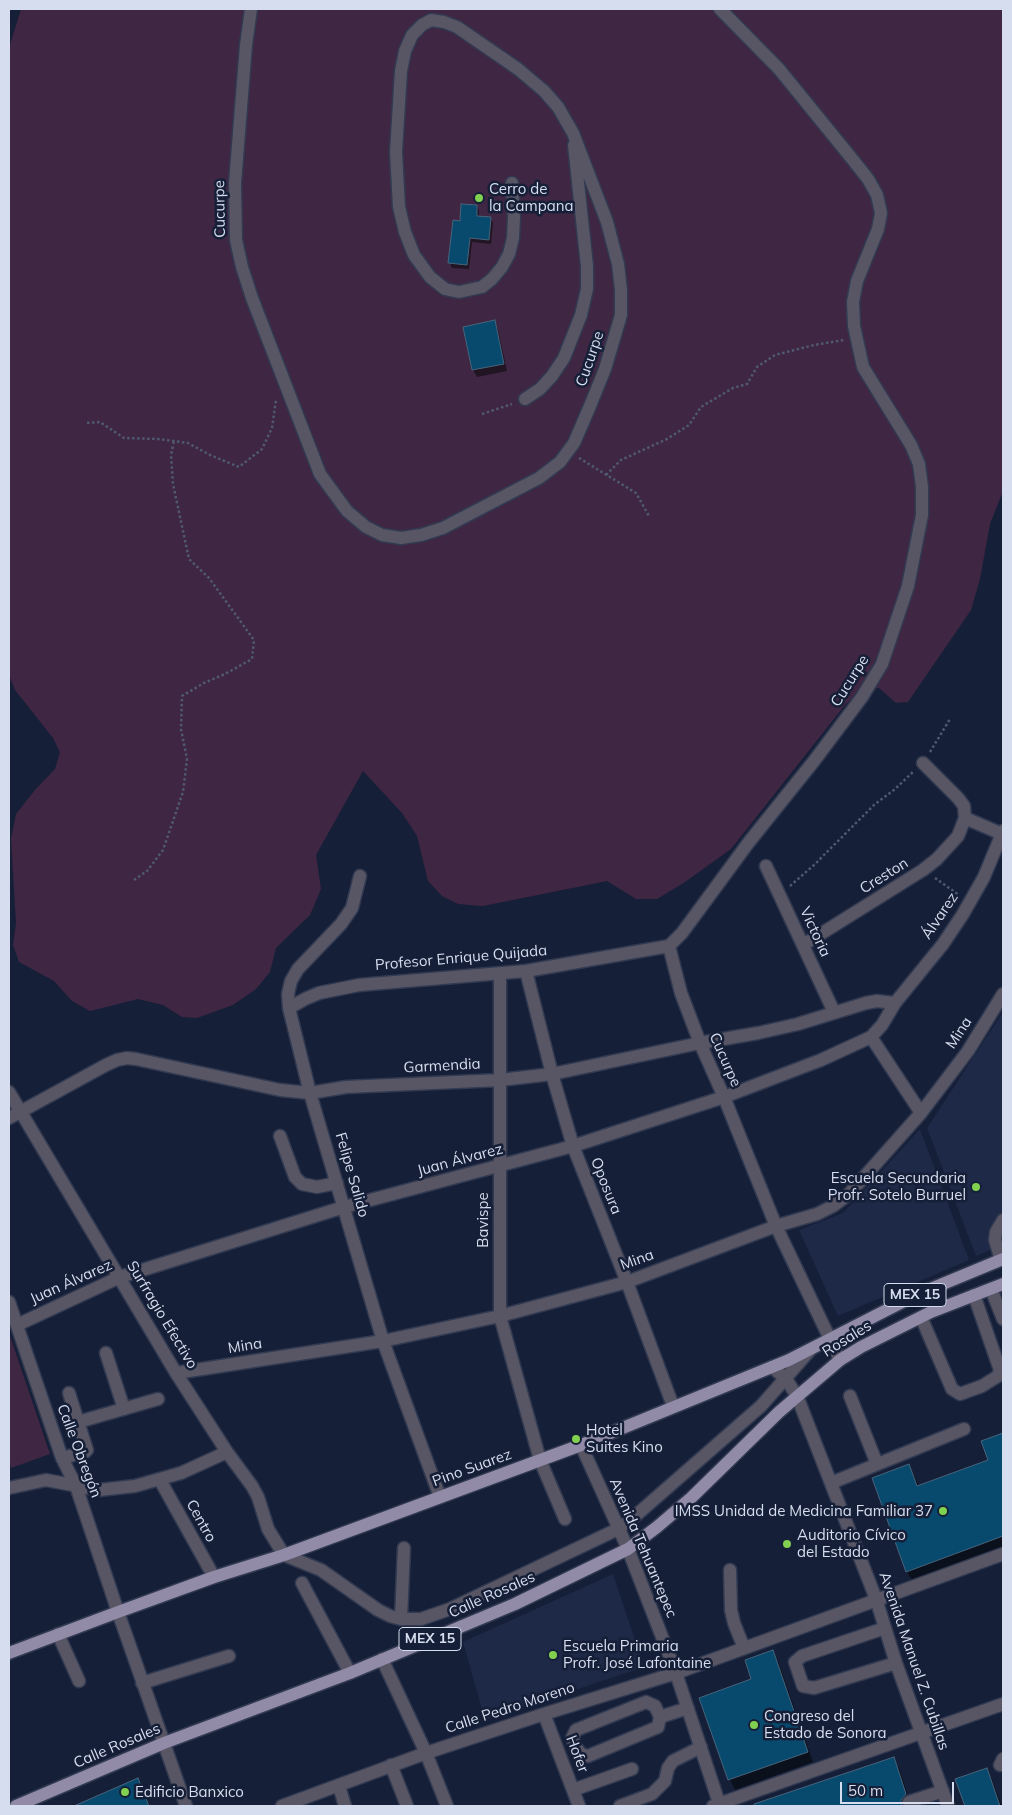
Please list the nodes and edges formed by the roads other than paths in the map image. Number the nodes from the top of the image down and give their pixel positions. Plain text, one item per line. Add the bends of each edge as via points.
1 (251, 9) edge
2 (720, 9) edge
3 (573, 133) junction
4 (512, 184) dead end
5 (525, 399) road end
6 (923, 763) road end
7 (965, 818) junction
8 (1003, 833) edge
9 (766, 866) dead end
10 (360, 876) dead end
11 (803, 944) junction
12 (670, 946) junction
13 (526, 971) junction
14 (500, 974) junction
15 (1003, 994) edge
16 (890, 1002) junction
17 (289, 1008) junction
18 (834, 1012) junction
19 (871, 1037) junction
20 (700, 1043) junction
21 (552, 1074) junction
22 (500, 1080) junction
23 (9, 1092) edge
24 (310, 1093) junction
25 (724, 1097) junction
26 (921, 1113) junction
27 (14, 1115) edge
28 (280, 1136) dead end
29 (573, 1146) junction
30 (499, 1166) junction
31 (337, 1183) junction
32 (344, 1207) junction
33 (1003, 1220) edge
34 (776, 1226) junction
35 (1002, 1260) edge
36 (120, 1277) junction
37 (627, 1282) junction
38 (997, 1286) edge
39 (974, 1295) junction
40 (9, 1302) edge
41 (500, 1316) junction
42 (921, 1317) junction
43 (1003, 1319) edge
44 (17, 1325) junction
45 (831, 1338) junction
46 (383, 1341) junction
47 (811, 1349) junction
48 (106, 1353) dead end
49 (840, 1360) junction
50 (772, 1367) junction
51 (176, 1372) junction
52 (786, 1379) junction
53 (69, 1393) dead end
54 (797, 1396) junction
55 (850, 1396) dead end
56 (158, 1400) dead end
57 (674, 1406) junction
58 (124, 1409) junction
59 (78, 1422) junction
60 (964, 1429) dead end
61 (581, 1445) junction
62 (227, 1452) junction
63 (62, 1458) junction
64 (540, 1460) junction
65 (877, 1464) junction
66 (160, 1480) junction
67 (831, 1483) junction
68 (76, 1486) junction
69 (9, 1488) edge
70 (440, 1497) junction
71 (565, 1519) dead end
72 (618, 1529) junction
73 (404, 1548) dead end
74 (628, 1549) junction
75 (1003, 1554) edge
76 (284, 1555) junction
77 (730, 1570) dead end
78 (214, 1577) junction
79 (302, 1583) dead end
80 (876, 1599) junction
81 (118, 1612) junction
82 (401, 1619) junction
83 (884, 1628) junction
84 (58, 1634) junction
85 (744, 1648) junction
86 (9, 1653) edge
87 (228, 1656) dead end
88 (382, 1659) junction
89 (896, 1663) junction
90 (350, 1673) junction
91 (676, 1673) junction
92 (79, 1681) dead end
93 (142, 1683) junction
94 (1003, 1704) edge
95 (688, 1708) junction
96 (544, 1714) junction
97 (660, 1717) junction
98 (921, 1733) junction
99 (164, 1743) junction
100 (701, 1747) junction
101 (426, 1753) junction
102 (391, 1765) junction
103 (632, 1769) dead end
104 (339, 1786) junction
105 (573, 1790) junction
106 (942, 1791) junction
107 (312, 1801) edge
108 (909, 1802) dead end
109 (16, 1806) edge
110 (186, 1806) edge
111 (282, 1806) edge
112 (345, 1806) edge
113 (408, 1806) edge
114 (447, 1806) edge
115 (579, 1806) edge
116 (620, 1806) edge
117 (717, 1806) edge
118 (948, 1806) edge

1 - 3 street, Cucurpe via 235,183 236,240 252,298 320,474 347,511 382,535 401,538 443,528 539,478 560,462 574,443 605,369 621,315 621,290 608,222
2 - 12 street, Cucurpe via 779,69 878,195 881,213 857,281 853,302 854,326 864,367 912,445 919,464 922,514 906,595 882,664 814,761
3 - 4 street, Cucurpe via 544,91 475,38 444,22 431,20 422,25 412,36 400,71 396,152 399,207 414,255 445,289 459,292 482,286 502,267 512,238
3 - 5 street via 587,289 581,315 564,358 540,389
6 - 7 street via 962,802
7 - 8 street
7 - 11 street, Creston via 954,842 923,870
8 - 16 street, Álvarez via 984,877 943,944
9 - 11 street, Victoria
10 - 17 street, Felipe Salido via 352,908 291,981
11 - 18 street, Victoria
12 - 13 street, Profesor Enrique Quijada
12 - 20 street, Cucurpe via 680,993
13 - 14 street, Profesor Enrique Quijada
13 - 21 street, Oposura
14 - 17 street, Profesor Enrique Quijada via 360,985 319,993
14 - 22 street, Bavispe
15 - 26 street, Mina via 968,1051
16 - 18 street, Garmendia via 866,1003
16 - 19 street, Juan Álvarez via 882,1025
17 - 24 street, Felipe Salido
18 - 20 street, Garmendia via 781,1028
19 - 25 street, Juan Álvarez
19 - 26 street
20 - 21 street, Garmendia
20 - 25 street, Cucurpe
21 - 22 street, Garmendia
21 - 29 street, Oposura
22 - 24 street, Garmendia via 346,1088
22 - 30 street, Bavispe
23 - 27 street, Surfragio Efectivo
24 - 27 street, Garmendia via 280,1090 127,1058 106,1065
24 - 31 street, Felipe Salido
25 - 29 street, Juan Álvarez
25 - 34 street, Cucurpe
26 - 34 street, Mina via 849,1194 817,1214
27 - 36 street, Surfragio Efectivo
28 - 31 street via 295,1177 302,1184 317,1188
29 - 30 street, Juan Álvarez
29 - 37 street, Oposura
30 - 32 street, Juan Álvarez
30 - 41 street, Bavispe
31 - 32 street, Felipe Salido
32 - 36 street, Juan Álvarez
32 - 46 street, Felipe Salido
33 - 35 street via 995,1240
34 - 37 street, Mina
34 - 45 street, Cucurpe
35 - 45 main road, Rosales / MEX 15 via 916,1295
36 - 44 street, Juan Álvarez
36 - 51 street, Surfragio Efectivo
37 - 41 street, Mina
37 - 57 street, Oposura
38 - 39 main road, Rosales / MEX 15
38 - 43 street
39 - 42 main road, Rosales / MEX 15
39 - 42 street via 1000,1370 998,1376 982,1386 960,1394 952,1389
40 - 44 street, Calle Obregón
41 - 46 street, Mina
41 - 64 street, Bavispe
42 - 49 main road, Rosales / MEX 15
44 - 63 street, Calle Obregón
45 - 47 main road, Pino Suarez / MEX 15
45 - 49 street, Cucurpe
46 - 51 street, Mina
46 - 70 street, Felipe Salido
47 - 50 main road, Pino Suarez / MEX 15
47 - 52 street, Calle Rosales
48 - 58 street
49 - 54 main road, Rosales / MEX 15
50 - 52 street, Avenida Manuel Z. Cubillas
50 - 57 main road, Pino Suarez / MEX 15
51 - 62 street, Surfragio Efectivo
52 - 54 street, Avenida Manuel Z. Cubillas
52 - 72 street, Calle Rosales via 761,1406
53 - 59 street
54 - 67 street, Avenida Manuel Z. Cubillas
54 - 74 main road, Calle Rosales / MEX 15 via 691,1498
55 - 65 street
56 - 58 street
57 - 61 main road, Pino Suarez / MEX 15
58 - 59 street
59 - 63 street via 87,1450
60 - 65 street
61 - 64 main road, Pino Suarez / MEX 15
61 - 72 street, Avenida Tehuantepec
62 - 66 street
62 - 76 street, Surfragio Efectivo via 252,1486 268,1529
63 - 68 street, Calle Obregón
64 - 70 main road, Pino Suarez / MEX 15
64 - 71 street, Bavispe
65 - 67 street
66 - 68 street via 99,1490
66 - 78 street, Centro
67 - 80 street, Avenida Manuel Z. Cubillas
68 - 69 street via 46,1480
68 - 81 street, Calle Obregón
70 - 76 main road, Pino Suarez / MEX 15
72 - 74 street, Avenida Tehuantepec
72 - 82 street, Calle Rosales via 450,1609 421,1619
73 - 82 street
74 - 88 main road, Calle Rosales / MEX 15 via 516,1604
74 - 91 street, Avenida Tehuantepec
75 - 80 street, Calle Pedro Moreno
76 - 78 main road, Pino Suarez / MEX 15
76 - 82 street, Calle Rosales via 321,1570 378,1610
77 - 85 street via 731,1610
78 - 81 main road, Pino Suarez / MEX 15
79 - 90 street
80 - 83 street, Avenida Manuel Z. Cubillas
80 - 85 street, Calle Pedro Moreno
81 - 84 main road, MEX 15
81 - 93 street, Calle Obregón
83 - 89 street, Avenida Manuel Z. Cubillas
83 - 89 street via 802,1656 795,1662 803,1686 814,1688
84 - 86 main road, MEX 15
84 - 92 street
85 - 91 street, Calle Pedro Moreno
87 - 93 street
88 - 90 main road, Calle Rosales / MEX 15
88 - 101 street
89 - 98 street, Avenida Manuel Z. Cubillas
90 - 99 main road, Calle Rosales / MEX 15
91 - 95 street, Avenida Tehuantepec
91 - 96 street, Calle Pedro Moreno
93 - 99 street, Calle Obregón
94 - 98 street
95 - 97 street
95 - 100 street, Avenida Tehuantepec
96 - 101 street, Calle Pedro Moreno
96 - 105 street, Hofer
97 - 97 street via 655,1706 646,1702 576,1730 572,1738 581,1754 588,1756 658,1727
98 - 106 street, Avenida Manuel Z. Cubillas
98 - 117 street
99 - 109 main road, Calle Rosales / MEX 15
99 - 110 street, Calle Obregón
100 - 116 street via 673,1761 665,1781 652,1794
100 - 117 street, Avenida Tehuantepec
101 - 102 street, Calle Pedro Moreno
101 - 114 street
102 - 104 street, Calle Pedro Moreno
102 - 113 street
103 - 105 street
104 - 107 street, Calle Pedro Moreno
104 - 112 street
105 - 115 street, Hofer
106 - 108 street
106 - 118 street, Avenida Manuel Z. Cubillas
107 - 111 street, Calle Pedro Moreno

